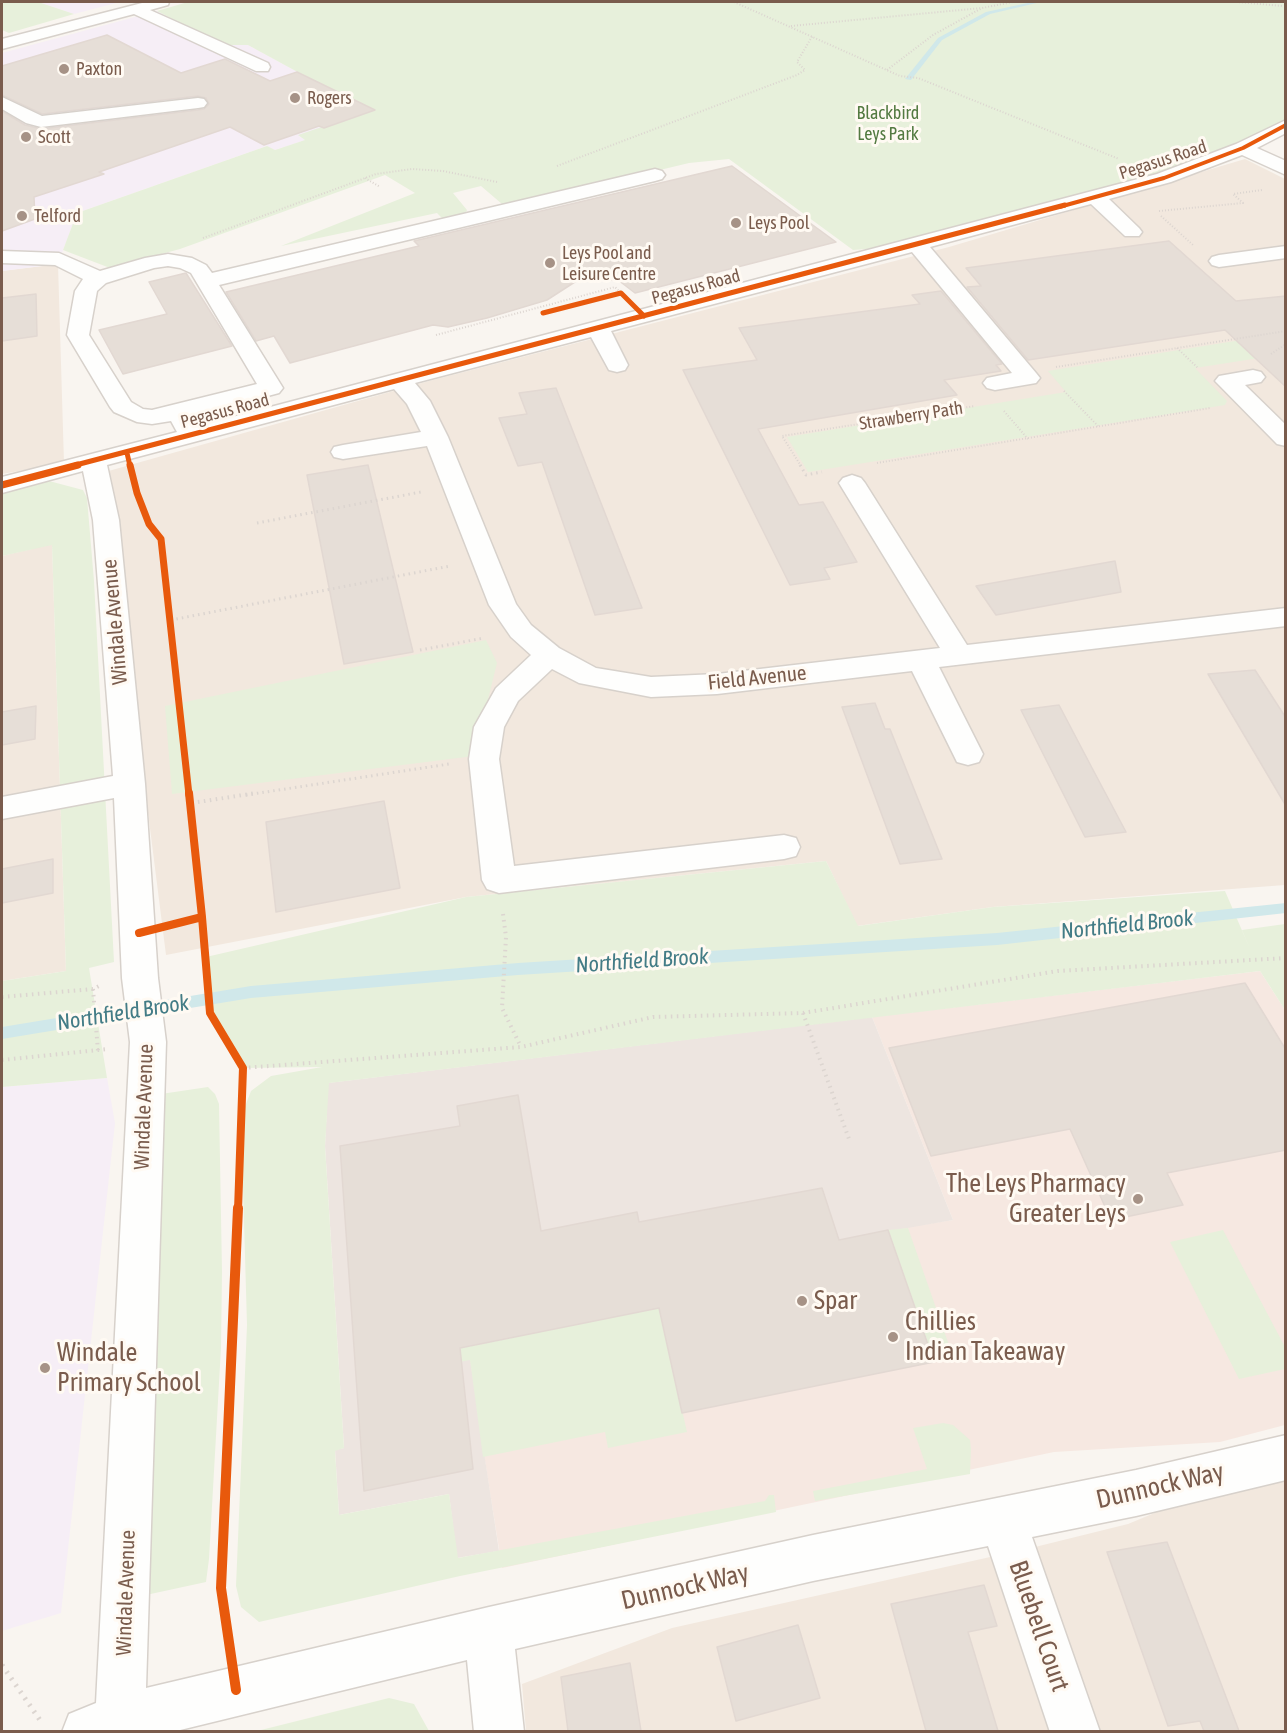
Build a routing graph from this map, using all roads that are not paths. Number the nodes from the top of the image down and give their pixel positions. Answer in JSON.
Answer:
{"nodes":[{"id":1,"x":162,"y":2,"type":"edge"},
{"id":2,"x":135,"y":9,"type":"junction"},
{"id":3,"x":2,"y":44,"type":"edge"},
{"id":4,"x":262,"y":67,"type":"dead end"},
{"id":5,"x":2,"y":102,"type":"edge"},
{"id":6,"x":198,"y":103,"type":"dead end"},
{"id":7,"x":1286,"y":125,"type":"edge"},
{"id":8,"x":1243,"y":148,"type":"junction"},
{"id":9,"x":1286,"y":169,"type":"edge"},
{"id":10,"x":655,"y":175,"type":"dead end"},
{"id":11,"x":1095,"y":197,"type":"junction"},
{"id":12,"x":1132,"y":232,"type":"dead end"},
{"id":13,"x":917,"y":245,"type":"junction"},
{"id":14,"x":1286,"y":252,"type":"edge"},
{"id":15,"x":2,"y":258,"type":"edge"},
{"id":16,"x":1219,"y":261,"type":"road end"},
{"id":17,"x":99,"y":278,"type":"junction"},
{"id":18,"x":207,"y":280,"type":"junction"},
{"id":19,"x":598,"y":328,"type":"junction"},
{"id":20,"x":617,"y":365,"type":"dead end"},
{"id":21,"x":1253,"y":377,"type":"dead end"},
{"id":22,"x":400,"y":381,"type":"junction"},
{"id":23,"x":995,"y":383,"type":"dead end"},
{"id":24,"x":178,"y":412,"type":"junction"},
{"id":25,"x":191,"y":436,"type":"junction"},
{"id":26,"x":436,"y":436,"type":"junction"},
{"id":27,"x":1286,"y":439,"type":"edge"},
{"id":28,"x":343,"y":452,"type":"dead end"},
{"id":29,"x":94,"y":462,"type":"junction"},
{"id":30,"x":852,"y":483,"type":"road end"},
{"id":31,"x":2,"y":485,"type":"edge"},
{"id":32,"x":1286,"y":617,"type":"edge"},
{"id":33,"x":549,"y":655,"type":"junction"},
{"id":34,"x":959,"y":656,"type":"junction"},
{"id":35,"x":921,"y":660,"type":"junction"},
{"id":36,"x":968,"y":754,"type":"dead end"},
{"id":37,"x":129,"y":784,"type":"junction"},
{"id":38,"x":2,"y":808,"type":"edge"},
{"id":39,"x":784,"y":847,"type":"dead end"},
{"id":40,"x":1286,"y":1457,"type":"edge"},
{"id":41,"x":1003,"y":1521,"type":"junction"},
{"id":42,"x":489,"y":1631,"type":"junction"},
{"id":43,"x":104,"y":1725,"type":"edge"},
{"id":44,"x":499,"y":1731,"type":"edge"},
{"id":45,"x":1075,"y":1731,"type":"edge"}],
"edges":[{"from":1,"to":2,"type":"street"},
{"from":2,"to":3,"type":"street"},
{"from":2,"to":4,"type":"street"},
{"from":5,"to":6,"type":"street"},
{"from":7,"to":8,"type":"street","name":"Pegasus Road"},
{"from":8,"to":9,"type":"street"},
{"from":8,"to":11,"type":"street","name":"Pegasus Road"},
{"from":10,"to":18,"type":"street"},
{"from":11,"to":12,"type":"street"},
{"from":11,"to":13,"type":"street","name":"Pegasus Road"},
{"from":13,"to":19,"type":"street","name":"Pegasus Road"},
{"from":13,"to":23,"type":"street"},
{"from":14,"to":16,"type":"street"},
{"from":15,"to":17,"type":"street"},
{"from":17,"to":18,"type":"street"},
{"from":17,"to":24,"type":"street"},
{"from":18,"to":24,"type":"street"},
{"from":19,"to":20,"type":"street"},
{"from":19,"to":22,"type":"street","name":"Pegasus Road"},
{"from":21,"to":27,"type":"street"},
{"from":22,"to":25,"type":"street","name":"Pegasus Road"},
{"from":22,"to":26,"type":"street","name":"Field Avenue"},
{"from":24,"to":25,"type":"street"},
{"from":25,"to":29,"type":"street","name":"Pegasus Road"},
{"from":26,"to":28,"type":"street"},
{"from":26,"to":33,"type":"street","name":"Field Avenue"},
{"from":29,"to":31,"type":"street","name":"Pegasus Road"},
{"from":29,"to":37,"type":"street","name":"Windale Avenue"},
{"from":30,"to":34,"type":"street"},
{"from":32,"to":34,"type":"street","name":"Field Avenue"},
{"from":33,"to":35,"type":"street","name":"Field Avenue"},
{"from":33,"to":39,"type":"street"},
{"from":34,"to":35,"type":"street","name":"Field Avenue"},
{"from":35,"to":36,"type":"street"},
{"from":37,"to":38,"type":"street"},
{"from":37,"to":43,"type":"street","name":"Windale Avenue"},
{"from":40,"to":41,"type":"street","name":"Dunnock Way"},
{"from":41,"to":42,"type":"street","name":"Dunnock Way"},
{"from":41,"to":45,"type":"street","name":"Bluebell Court"},
{"from":42,"to":43,"type":"street","name":"Dunnock Way"},
{"from":42,"to":44,"type":"street"}]}
